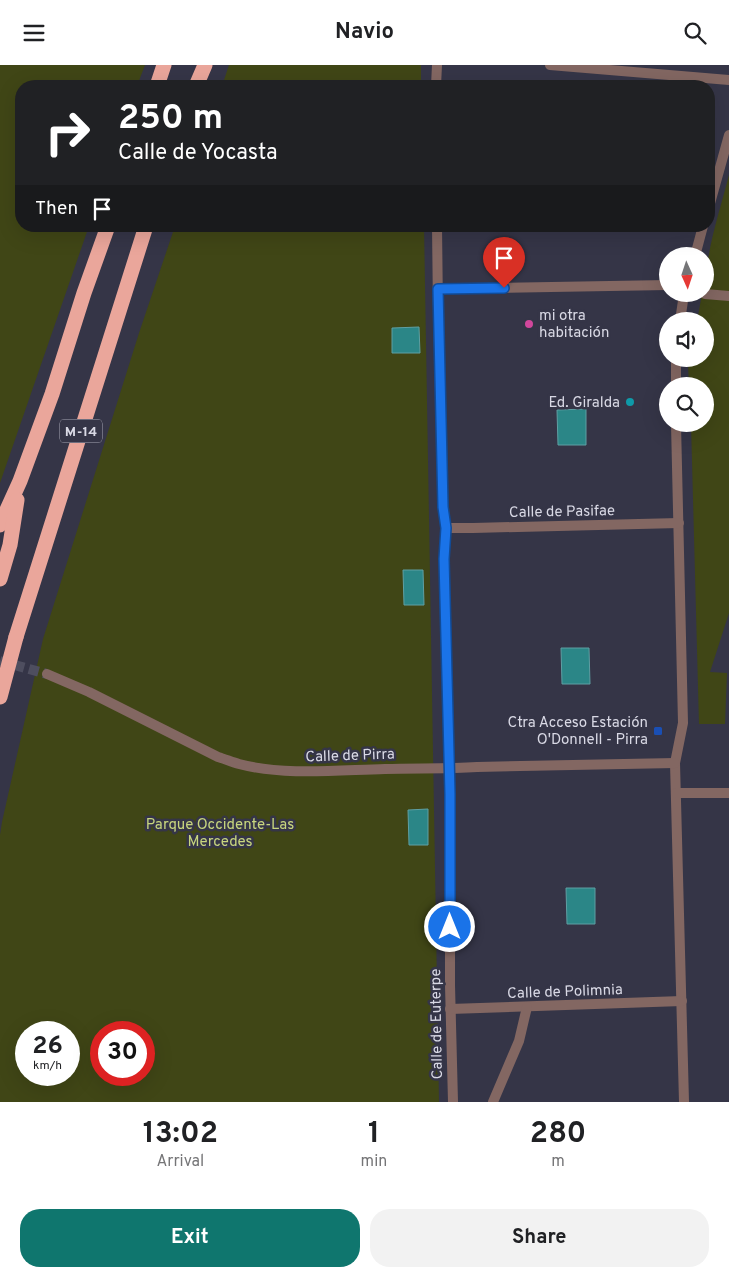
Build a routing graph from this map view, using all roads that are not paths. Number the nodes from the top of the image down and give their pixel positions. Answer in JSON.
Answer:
{"nodes":[{"id":1,"x":164,"y":65,"type":"edge"},
{"id":2,"x":199,"y":65,"type":"edge"},
{"id":3,"x":205,"y":65,"type":"edge"},
{"id":4,"x":437,"y":65,"type":"edge"},
{"id":5,"x":550,"y":65,"type":"edge"},
{"id":6,"x":159,"y":80,"type":"edge"},
{"id":7,"x":194,"y":80,"type":"edge"},
{"id":8,"x":199,"y":80,"type":"edge"},
{"id":9,"x":436,"y":80,"type":"edge"},
{"id":10,"x":729,"y":80,"type":"edge"},
{"id":11,"x":729,"y":135,"type":"edge"},
{"id":12,"x":715,"y":185,"type":"edge"},
{"id":13,"x":106,"y":232,"type":"edge"},
{"id":14,"x":144,"y":232,"type":"edge"},
{"id":15,"x":437,"y":232,"type":"edge"},
{"id":16,"x":701,"y":232,"type":"edge"},
{"id":17,"x":697,"y":247,"type":"edge"},
{"id":18,"x":659,"y":285,"type":"edge"},
{"id":19,"x":438,"y":289,"type":"junction"},
{"id":20,"x":714,"y":295,"type":"edge"},
{"id":21,"x":729,"y":296,"type":"edge"},
{"id":22,"x":676,"y":432,"type":"edge"},
{"id":23,"x":20,"y":481,"type":"junction"},
{"id":24,"x":679,"y":523,"type":"junction"},
{"id":25,"x":0,"y":525,"type":"edge"},
{"id":26,"x":446,"y":528,"type":"junction"},
{"id":27,"x":0,"y":579,"type":"edge"},
{"id":28,"x":47,"y":674,"type":"tunnel mouth"},
{"id":29,"x":0,"y":697,"type":"edge"},
{"id":30,"x":675,"y":763,"type":"junction"},
{"id":31,"x":449,"y":769,"type":"junction"},
{"id":32,"x":676,"y":793,"type":"junction"},
{"id":33,"x":729,"y":793,"type":"edge"},
{"id":34,"x":682,"y":1001,"type":"junction"},
{"id":35,"x":527,"y":1007,"type":"junction"},
{"id":36,"x":450,"y":1009,"type":"junction"},
{"id":37,"x":453,"y":1102,"type":"edge"},
{"id":38,"x":493,"y":1102,"type":"edge"},
{"id":39,"x":684,"y":1102,"type":"edge"}],
"edges":[{"from":1,"to":6,"type":"highway"},
{"from":2,"to":7,"type":"highway"},
{"from":3,"to":8,"type":"highway"},
{"from":4,"to":9,"type":"street"},
{"from":5,"to":10,"type":"street"},
{"from":11,"to":12,"type":"street"},
{"from":13,"to":23,"type":"highway","number":"M-14"},
{"from":14,"to":29,"type":"highway","number":"M-14","bridge":true},
{"from":15,"to":19,"type":"street","name":"Calle de Euterpe"},
{"from":16,"to":17,"type":"street"},
{"from":18,"to":19,"type":"street"},
{"from":19,"to":26,"type":"street","name":"Calle de Euterpe"},
{"from":20,"to":21,"type":"street"},
{"from":22,"to":24,"type":"street"},
{"from":23,"to":25,"type":"highway"},
{"from":23,"to":27,"type":"highway","number":"M-14"},
{"from":24,"to":26,"type":"street","name":"Calle de Pasifae"},
{"from":24,"to":30,"type":"street"},
{"from":26,"to":31,"type":"street","name":"Calle de Euterpe"},
{"from":28,"to":31,"type":"street","name":"Calle de Pirra"},
{"from":30,"to":31,"type":"street","name":"Calle de Pirra"},
{"from":30,"to":32,"type":"street"},
{"from":31,"to":36,"type":"street","name":"Calle de Euterpe"},
{"from":32,"to":33,"type":"street"},
{"from":32,"to":34,"type":"street"},
{"from":34,"to":35,"type":"street","name":"Calle de Polimnia"},
{"from":34,"to":39,"type":"street"},
{"from":35,"to":36,"type":"street","name":"Calle de Polimnia"},
{"from":35,"to":38,"type":"street"},
{"from":36,"to":37,"type":"street","name":"Calle de Euterpe"}]}
